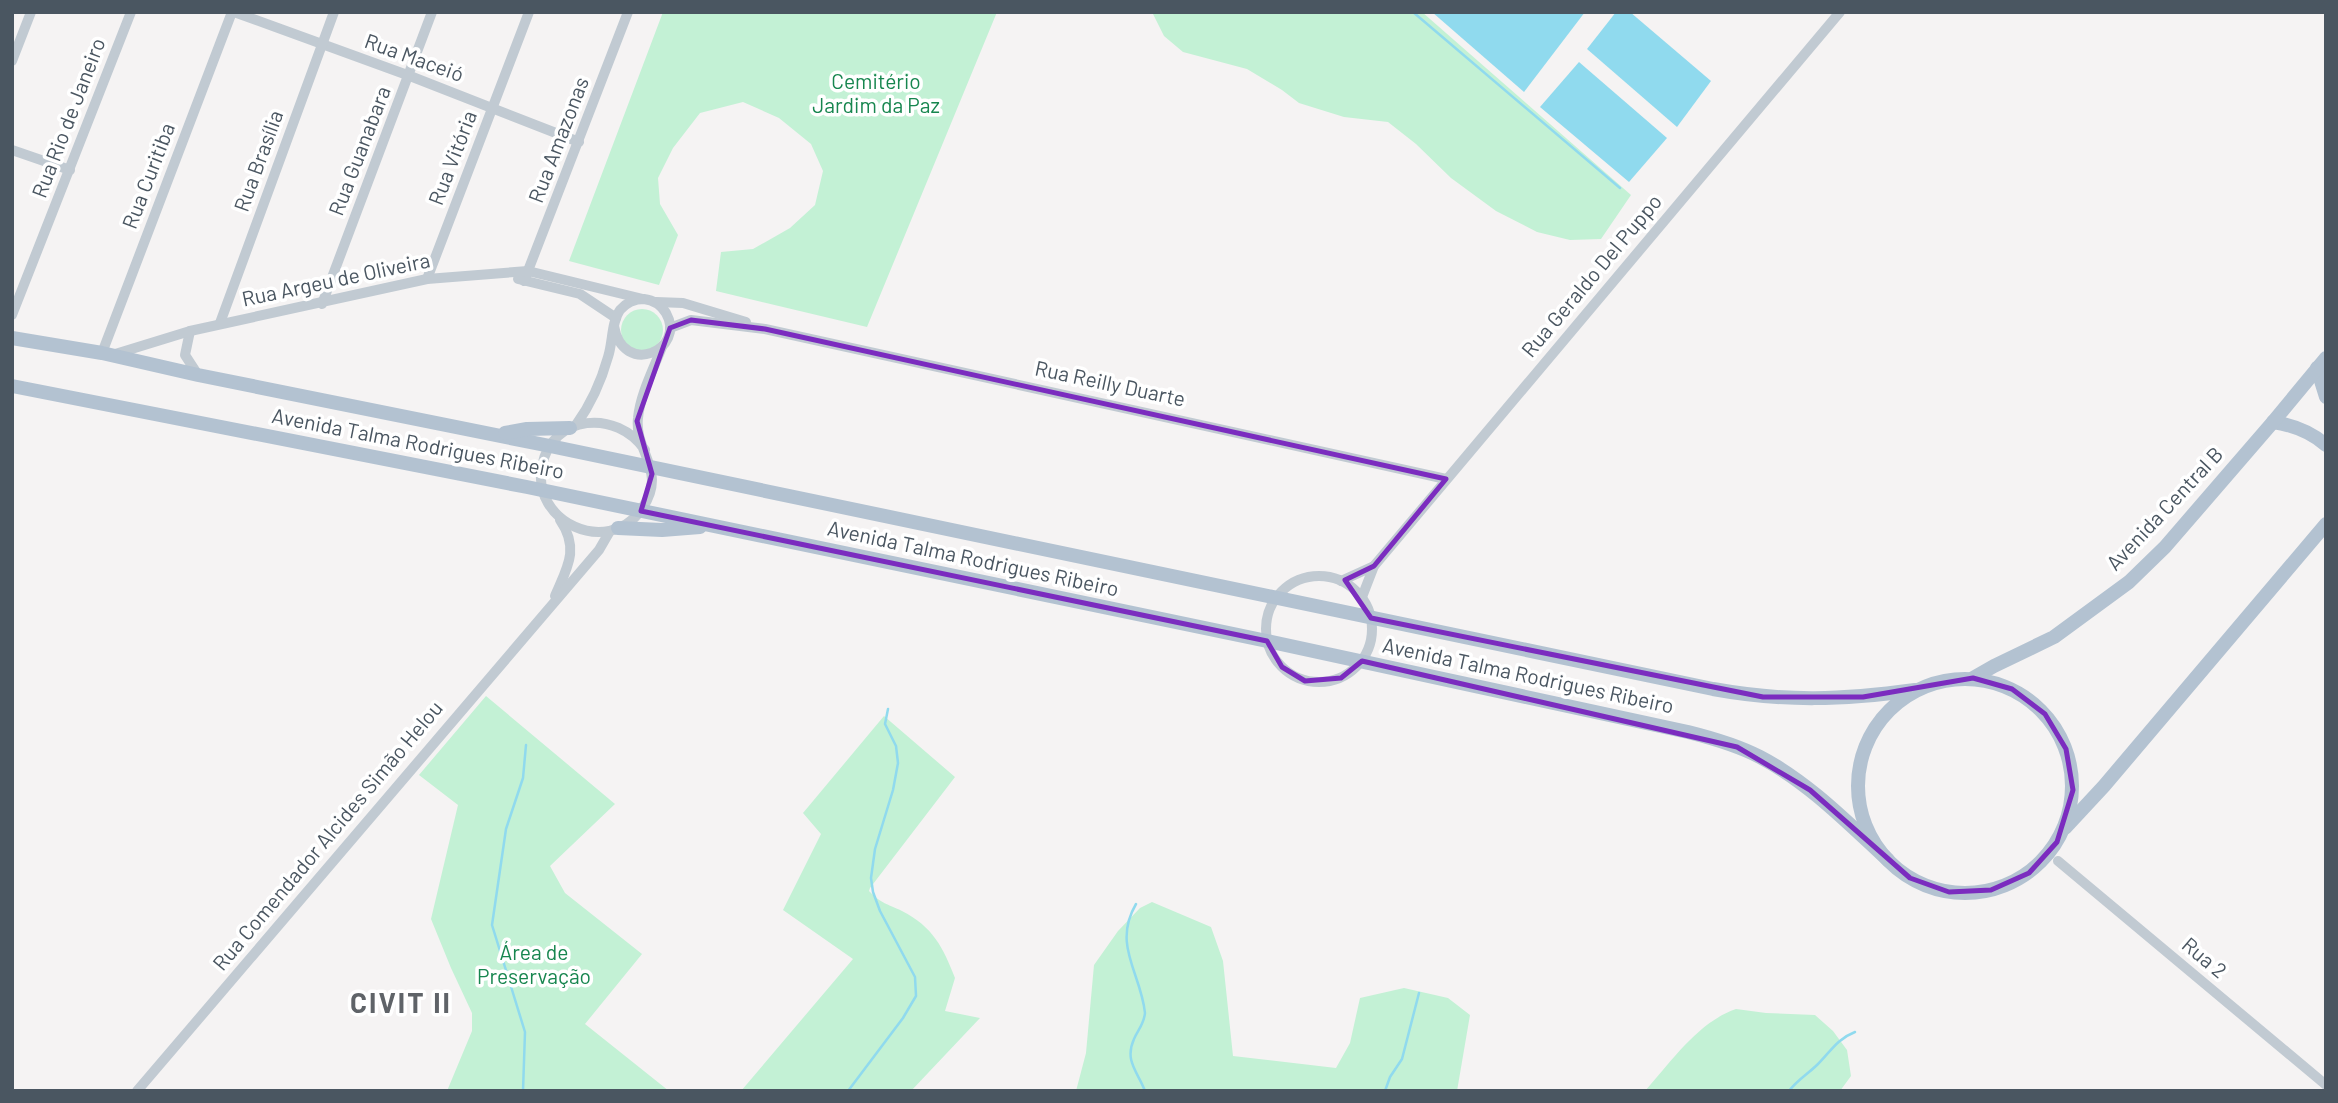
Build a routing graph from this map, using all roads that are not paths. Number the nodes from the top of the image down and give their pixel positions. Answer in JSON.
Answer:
{"nodes":[{"id":1,"x":31,"y":12,"type":"edge"},
{"id":2,"x":131,"y":12,"type":"edge"},
{"id":3,"x":233,"y":12,"type":"edge"},
{"id":4,"x":334,"y":12,"type":"edge"},
{"id":5,"x":432,"y":12,"type":"edge"},
{"id":6,"x":529,"y":12,"type":"edge"},
{"id":7,"x":628,"y":12,"type":"edge"},
{"id":8,"x":1840,"y":12,"type":"edge"},
{"id":9,"x":321,"y":45,"type":"junction"},
{"id":10,"x":12,"y":61,"type":"edge"},
{"id":11,"x":410,"y":76,"type":"junction"},
{"id":12,"x":492,"y":108,"type":"junction"},
{"id":13,"x":579,"y":142,"type":"junction"},
{"id":14,"x":12,"y":150,"type":"edge"},
{"id":15,"x":70,"y":170,"type":"junction"},
{"id":16,"x":491,"y":273,"type":"joint"},
{"id":17,"x":526,"y":276,"type":"junction"},
{"id":18,"x":427,"y":279,"type":"junction"},
{"id":19,"x":649,"y":300,"type":"junction"},
{"id":20,"x":322,"y":304,"type":"junction"},
{"id":21,"x":12,"y":315,"type":"edge"},
{"id":22,"x":615,"y":322,"type":"junction"},
{"id":23,"x":220,"y":323,"type":"junction"},
{"id":24,"x":670,"y":328,"type":"junction"},
{"id":25,"x":765,"y":329,"type":"junction"},
{"id":26,"x":190,"y":331,"type":"junction"},
{"id":27,"x":12,"y":338,"type":"edge"},
{"id":28,"x":662,"y":347,"type":"junction"},
{"id":29,"x":107,"y":354,"type":"junction"},
{"id":30,"x":2322,"y":363,"type":"edge"},
{"id":31,"x":198,"y":375,"type":"junction"},
{"id":32,"x":12,"y":386,"type":"edge"},
{"id":33,"x":2326,"y":397,"type":"edge"},
{"id":34,"x":2273,"y":422,"type":"junction"},
{"id":35,"x":573,"y":427,"type":"junction"},
{"id":36,"x":496,"y":435,"type":"junction"},
{"id":37,"x":2326,"y":445,"type":"edge"},
{"id":38,"x":550,"y":446,"type":"junction"},
{"id":39,"x":645,"y":450,"type":"junction"},
{"id":40,"x":651,"y":467,"type":"junction"},
{"id":41,"x":1446,"y":479,"type":"junction"},
{"id":42,"x":543,"y":491,"type":"junction"},
{"id":43,"x":641,"y":511,"type":"junction"},
{"id":44,"x":556,"y":515,"type":"junction"},
{"id":45,"x":2326,"y":524,"type":"edge"},
{"id":46,"x":714,"y":526,"type":"junction"},
{"id":47,"x":614,"y":530,"type":"junction"},
{"id":48,"x":1374,"y":566,"type":"junction"},
{"id":49,"x":1341,"y":581,"type":"junction"},
{"id":50,"x":1362,"y":597,"type":"junction"},
{"id":51,"x":1275,"y":598,"type":"junction"},
{"id":52,"x":550,"y":607,"type":"junction"},
{"id":53,"x":1371,"y":618,"type":"junction"},
{"id":54,"x":1267,"y":641,"type":"junction"},
{"id":55,"x":1362,"y":661,"type":"junction"},
{"id":56,"x":1973,"y":678,"type":"junction"},
{"id":57,"x":1915,"y":690,"type":"junction"},
{"id":58,"x":2064,"y":829,"type":"junction"},
{"id":59,"x":1888,"y":860,"type":"junction"},
{"id":60,"x":2058,"y":861,"type":"dead end"},
{"id":61,"x":2326,"y":1085,"type":"edge"},
{"id":62,"x":137,"y":1091,"type":"edge"}],
"edges":[{"from":1,"to":10,"type":"street"},
{"from":2,"to":15,"type":"street","name":"Rua Rio de Janeiro"},
{"from":3,"to":9,"type":"street","name":"Rua Maceió"},
{"from":3,"to":29,"type":"street","name":"Rua Curitiba"},
{"from":4,"to":9,"type":"street","name":"Rua Brasília"},
{"from":5,"to":11,"type":"street","name":"Rua Guanabara"},
{"from":6,"to":12,"type":"street","name":"Rua Vitória"},
{"from":7,"to":13,"type":"street","name":"Rua Amazonas"},
{"from":8,"to":41,"type":"street","name":"Rua Geraldo Del Puppo"},
{"from":9,"to":11,"type":"street","name":"Rua Maceió"},
{"from":9,"to":23,"type":"street","name":"Rua Brasília"},
{"from":11,"to":12,"type":"street","name":"Rua Maceió"},
{"from":11,"to":20,"type":"street","name":"Rua Guanabara"},
{"from":12,"to":13,"type":"street","name":"Rua Maceió"},
{"from":12,"to":18,"type":"street","name":"Rua Vitória"},
{"from":13,"to":17,"type":"street","name":"Rua Amazonas"},
{"from":14,"to":15,"type":"street"},
{"from":15,"to":21,"type":"street","name":"Rua Rio de Janeiro"},
{"from":16,"to":17,"type":"street","name":"Rua Reilly Duarte"},
{"from":16,"to":18,"type":"street","name":"Rua Argeu de Oliveira"},
{"from":17,"to":19,"type":"street","name":"Rua Reilly Duarte"},
{"from":17,"to":22,"type":"street","name":"Rua Reilly Duarte"},
{"from":18,"to":20,"type":"street","name":"Rua Argeu de Oliveira"},
{"from":19,"to":22,"type":"street"},
{"from":19,"to":24,"type":"street"},
{"from":19,"to":25,"type":"street","name":"Rua Reilly Duarte"},
{"from":20,"to":23,"type":"street","name":"Rua Argeu de Oliveira"},
{"from":22,"to":28,"type":"street"},
{"from":22,"to":35,"type":"street"},
{"from":23,"to":26,"type":"street","name":"Rua Argeu de Oliveira"},
{"from":24,"to":25,"type":"street","name":"Rua Reilly Duarte"},
{"from":24,"to":28,"type":"street"},
{"from":25,"to":41,"type":"street","name":"Rua Reilly Duarte"},
{"from":26,"to":29,"type":"street","name":"Rua Argeu de Oliveira"},
{"from":26,"to":31,"type":"street"},
{"from":27,"to":29,"type":"main road","name":"Avenida Talma Rodrigues Ribeiro"},
{"from":28,"to":39,"type":"street"},
{"from":29,"to":31,"type":"main road","name":"Avenida Talma Rodrigues Ribeiro"},
{"from":30,"to":33,"type":"main road"},
{"from":30,"to":34,"type":"main road","name":"Avenida Central B"},
{"from":31,"to":36,"type":"main road","name":"Avenida Talma Rodrigues Ribeiro"},
{"from":32,"to":42,"type":"main road","name":"Avenida Talma Rodrigues Ribeiro"},
{"from":34,"to":37,"type":"main road"},
{"from":34,"to":56,"type":"main road","name":"Avenida Central B"},
{"from":35,"to":36,"type":"main road"},
{"from":35,"to":38,"type":"street"},
{"from":35,"to":39,"type":"street"},
{"from":36,"to":38,"type":"main road","name":"Avenida Talma Rodrigues Ribeiro"},
{"from":38,"to":40,"type":"main road","name":"Avenida Talma Rodrigues Ribeiro"},
{"from":38,"to":42,"type":"street"},
{"from":39,"to":40,"type":"street"},
{"from":40,"to":43,"type":"street"},
{"from":40,"to":51,"type":"main road","name":"Avenida Talma Rodrigues Ribeiro"},
{"from":41,"to":48,"type":"street","name":"Rua Geraldo Del Puppo"},
{"from":42,"to":43,"type":"main road","name":"Avenida Talma Rodrigues Ribeiro"},
{"from":42,"to":44,"type":"street","name":"Rua Comendador Alcides Simão Helou"},
{"from":43,"to":46,"type":"main road","name":"Avenida Talma Rodrigues Ribeiro"},
{"from":43,"to":47,"type":"street","name":"Rua Comendador Alcides Simão Helou"},
{"from":44,"to":47,"type":"street"},
{"from":44,"to":52,"type":"street","name":"Rua Comendador Alcides Simão Helou"},
{"from":45,"to":58,"type":"main road","name":"Avenida Central B"},
{"from":46,"to":47,"type":"main road"},
{"from":46,"to":54,"type":"main road","name":"Avenida Talma Rodrigues Ribeiro"},
{"from":47,"to":52,"type":"street","name":"Rua Comendador Alcides Simão Helou"},
{"from":48,"to":49,"type":"street","name":"Rua Geraldo Del Puppo"},
{"from":48,"to":50,"type":"street","name":"Rua Geraldo Del Puppo"},
{"from":49,"to":50,"type":"street"},
{"from":49,"to":51,"type":"street"},
{"from":50,"to":53,"type":"street"},
{"from":51,"to":53,"type":"main road","name":"Avenida Talma Rodrigues Ribeiro"},
{"from":51,"to":54,"type":"street"},
{"from":52,"to":62,"type":"street","name":"Rua Comendador Alcides Simão Helou"},
{"from":53,"to":55,"type":"street"},
{"from":53,"to":57,"type":"main road","name":"Avenida Talma Rodrigues Ribeiro"},
{"from":54,"to":55,"type":"main road","name":"Avenida Talma Rodrigues Ribeiro"},
{"from":54,"to":55,"type":"street"},
{"from":55,"to":59,"type":"main road","name":"Avenida Talma Rodrigues Ribeiro"},
{"from":56,"to":57,"type":"main road","name":"Avenida Central B"},
{"from":56,"to":58,"type":"main road","name":"Avenida Central B"},
{"from":57,"to":59,"type":"main road","name":"Avenida Central B"},
{"from":58,"to":59,"type":"main road","name":"Avenida Central B"},
{"from":60,"to":61,"type":"street","name":"Rua 2"}]}
